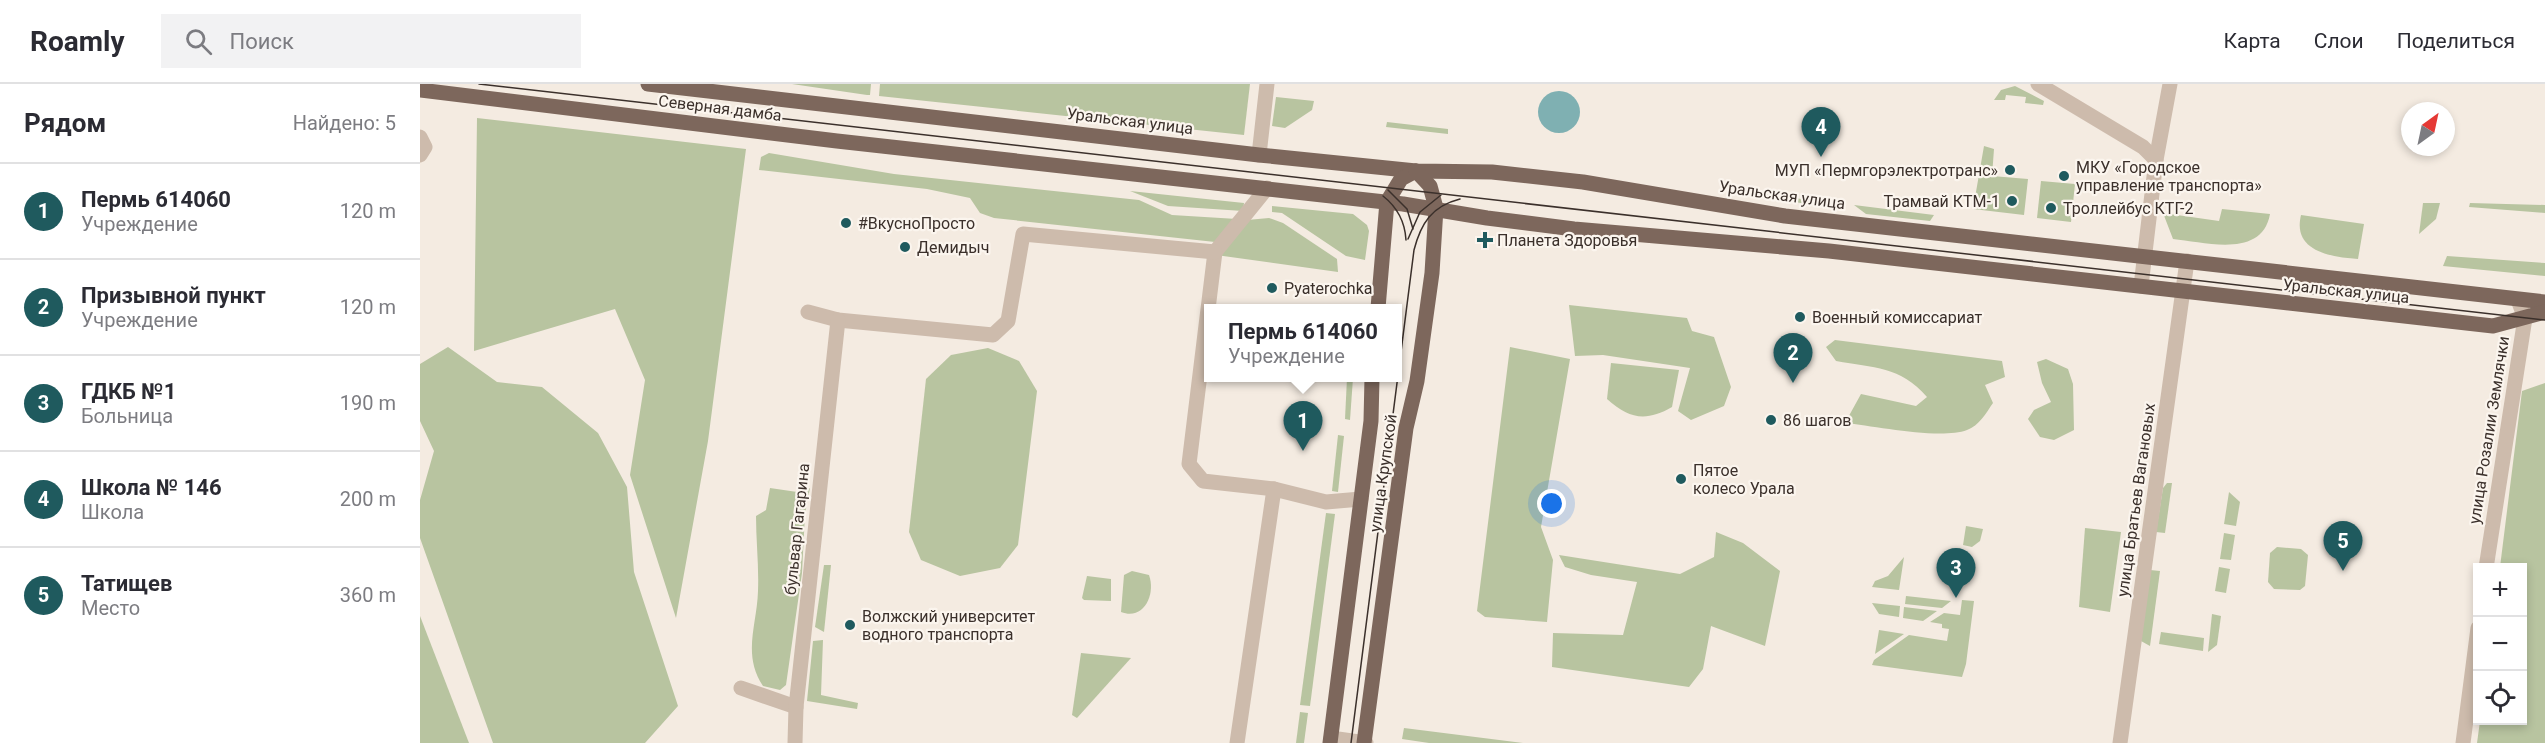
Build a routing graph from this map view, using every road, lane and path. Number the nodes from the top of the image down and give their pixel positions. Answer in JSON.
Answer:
{"nodes":[{"id":1,"x":648,"y":84,"type":"edge"},
{"id":2,"x":1267,"y":84,"type":"edge"},
{"id":3,"x":2038,"y":84,"type":"edge"},
{"id":4,"x":2170,"y":84,"type":"edge"},
{"id":5,"x":420,"y":90,"type":"edge"},
{"id":6,"x":841,"y":106,"type":"joint"},
{"id":7,"x":420,"y":136,"type":"edge"},
{"id":8,"x":837,"y":141,"type":"joint"},
{"id":9,"x":1259,"y":154,"type":"junction"},
{"id":10,"x":420,"y":155,"type":"edge"},
{"id":11,"x":2156,"y":160,"type":"junction"},
{"id":12,"x":1416,"y":171,"type":"junction"},
{"id":13,"x":1267,"y":188,"type":"junction"},
{"id":14,"x":1387,"y":202,"type":"junction"},
{"id":15,"x":1436,"y":208,"type":"junction"},
{"id":16,"x":1215,"y":252,"type":"junction"},
{"id":17,"x":2145,"y":256,"type":"junction"},
{"id":18,"x":2187,"y":261,"type":"junction"},
{"id":19,"x":2141,"y":286,"type":"junction"},
{"id":20,"x":2184,"y":291,"type":"junction"},
{"id":21,"x":2518,"y":300,"type":"junction"},
{"id":22,"x":2545,"y":302,"type":"edge"},
{"id":23,"x":1209,"y":304,"type":"edge"},
{"id":24,"x":1378,"y":304,"type":"edge"},
{"id":25,"x":808,"y":312,"type":"dead end"},
{"id":26,"x":2545,"y":312,"type":"edge"},
{"id":27,"x":2525,"y":318,"type":"junction"},
{"id":28,"x":838,"y":320,"type":"junction"},
{"id":29,"x":1204,"y":342,"type":"edge"},
{"id":30,"x":1372,"y":382,"type":"edge"},
{"id":31,"x":1274,"y":489,"type":"junction"},
{"id":32,"x":1361,"y":499,"type":"junction"},
{"id":33,"x":2487,"y":563,"type":"edge"},
{"id":34,"x":2473,"y":666,"type":"edge"},
{"id":35,"x":741,"y":688,"type":"dead end"},
{"id":36,"x":795,"y":707,"type":"junction"},
{"id":37,"x":1331,"y":740,"type":"edge"},
{"id":38,"x":795,"y":743,"type":"edge"},
{"id":39,"x":1237,"y":743,"type":"edge"},
{"id":40,"x":1364,"y":743,"type":"edge"},
{"id":41,"x":2120,"y":743,"type":"edge"},
{"id":42,"x":2463,"y":743,"type":"edge"}],
"edges":[{"from":1,"to":6,"type":"main road","name":"Северная дамба"},
{"from":2,"to":9,"type":"street"},
{"from":3,"to":11,"type":"street"},
{"from":4,"to":11,"type":"street"},
{"from":5,"to":8,"type":"main road","name":"Северная дамба"},
{"from":6,"to":9,"type":"main road","name":"Уральская улица"},
{"from":7,"to":10,"type":"street"},
{"from":8,"to":13,"type":"main road","name":"Уральская улица"},
{"from":9,"to":12,"type":"main road","name":"Уральская улица"},
{"from":11,"to":17,"type":"street"},
{"from":12,"to":14,"type":"main road"},
{"from":12,"to":15,"type":"main road"},
{"from":12,"to":17,"type":"main road","name":"Уральская улица"},
{"from":13,"to":14,"type":"main road","name":"Уральская улица"},
{"from":13,"to":16,"type":"street"},
{"from":14,"to":15,"type":"main road","name":"Уральская улица"},
{"from":14,"to":24,"type":"main road"},
{"from":15,"to":19,"type":"main road","name":"Уральская улица"},
{"from":15,"to":40,"type":"main road","name":"улица Крупской"},
{"from":16,"to":23,"type":"street"},
{"from":16,"to":28,"type":"street"},
{"from":17,"to":18,"type":"main road","name":"Уральская улица"},
{"from":17,"to":19,"type":"street"},
{"from":18,"to":20,"type":"street","name":"улица Братьев Вагановых"},
{"from":18,"to":21,"type":"main road","name":"Уральская улица"},
{"from":19,"to":20,"type":"main road","name":"Уральская улица"},
{"from":20,"to":27,"type":"main road","name":"Уральская улица"},
{"from":20,"to":41,"type":"street","name":"улица Братьев Вагановых"},
{"from":21,"to":22,"type":"main road","name":"Уральская улица"},
{"from":21,"to":27,"type":"street","name":"улица Розалии Землячки"},
{"from":25,"to":28,"type":"street"},
{"from":26,"to":27,"type":"main road","name":"Уральская улица"},
{"from":27,"to":33,"type":"street","name":"улица Розалии Землячки"},
{"from":28,"to":36,"type":"street","name":"бульвар Гагарина"},
{"from":29,"to":31,"type":"street"},
{"from":30,"to":32,"type":"main road","name":"улица Крупской"},
{"from":31,"to":32,"type":"street"},
{"from":31,"to":39,"type":"street"},
{"from":32,"to":37,"type":"main road","name":"улица Крупской"},
{"from":34,"to":42,"type":"street"},
{"from":35,"to":36,"type":"street"},
{"from":36,"to":38,"type":"street","name":"бульвар Гагарина"},
{"from":37,"to":40,"type":"street"}]}
